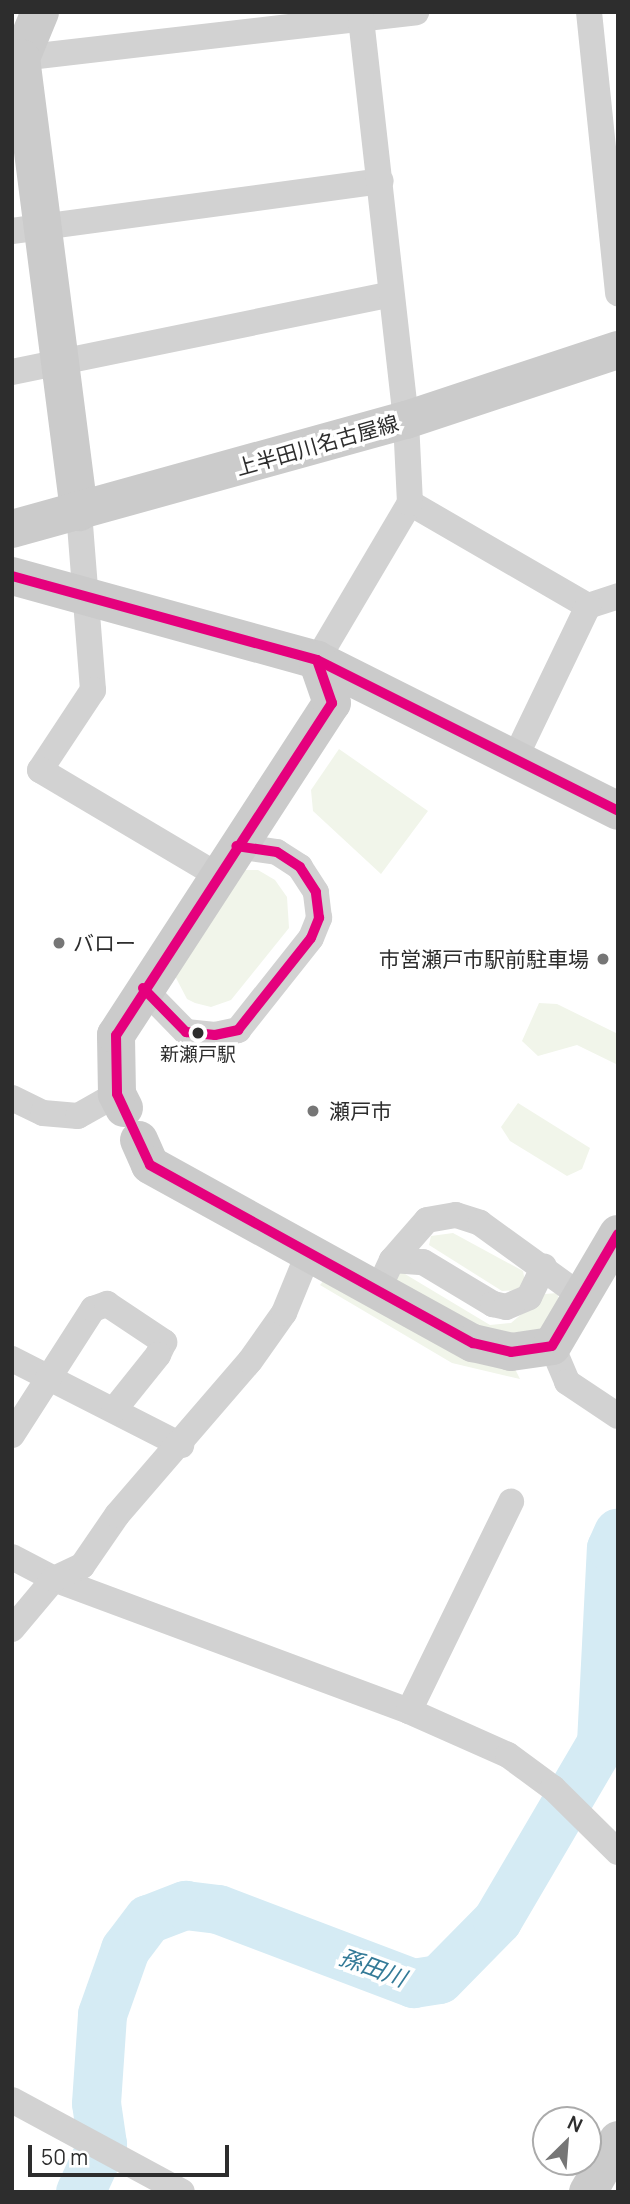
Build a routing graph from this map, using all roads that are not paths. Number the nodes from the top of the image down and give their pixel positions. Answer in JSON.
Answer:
{"nodes":[{"id":1,"x":40,"y":12,"type":"edge"},
{"id":2,"x":416,"y":12,"type":"edge"},
{"id":3,"x":589,"y":12,"type":"edge"},
{"id":4,"x":360,"y":16,"type":"edge"},
{"id":5,"x":16,"y":59,"type":"edge"},
{"id":6,"x":611,"y":154,"type":"edge"},
{"id":7,"x":382,"y":181,"type":"junction"},
{"id":8,"x":29,"y":230,"type":"edge"},
{"id":9,"x":391,"y":294,"type":"junction"},
{"id":10,"x":618,"y":294,"type":"edge"},
{"id":11,"x":618,"y":350,"type":"edge"},
{"id":12,"x":58,"y":363,"type":"junction"},
{"id":13,"x":12,"y":372,"type":"edge"},
{"id":14,"x":406,"y":420,"type":"junction"},
{"id":15,"x":410,"y":503,"type":"junction"},
{"id":16,"x":79,"y":512,"type":"junction"},
{"id":17,"x":12,"y":529,"type":"edge"},
{"id":18,"x":12,"y":576,"type":"edge"},
{"id":19,"x":86,"y":596,"type":"junction"},
{"id":20,"x":618,"y":596,"type":"edge"},
{"id":21,"x":588,"y":606,"type":"junction"},
{"id":22,"x":317,"y":660,"type":"junction"},
{"id":23,"x":515,"y":758,"type":"junction"},
{"id":24,"x":618,"y":811,"type":"edge"},
{"id":25,"x":226,"y":860,"type":"junction"},
{"id":26,"x":144,"y":988,"type":"junction"},
{"id":27,"x":12,"y":1098,"type":"edge"},
{"id":28,"x":126,"y":1114,"type":"junction"},
{"id":29,"x":618,"y":1234,"type":"edge"},
{"id":30,"x":309,"y":1252,"type":"junction"},
{"id":31,"x":544,"y":1266,"type":"junction"},
{"id":32,"x":385,"y":1275,"type":"junction"},
{"id":33,"x":581,"y":1296,"type":"junction"},
{"id":34,"x":552,"y":1346,"type":"junction"},
{"id":35,"x":12,"y":1359,"type":"edge"},
{"id":36,"x":52,"y":1378,"type":"junction"},
{"id":37,"x":114,"y":1410,"type":"junction"},
{"id":38,"x":618,"y":1416,"type":"edge"},
{"id":39,"x":12,"y":1435,"type":"edge"},
{"id":40,"x":181,"y":1445,"type":"junction"},
{"id":41,"x":511,"y":1502,"type":"dead end"},
{"id":42,"x":12,"y":1557,"type":"edge"},
{"id":43,"x":54,"y":1579,"type":"junction"},
{"id":44,"x":12,"y":1629,"type":"edge"},
{"id":45,"x":410,"y":1712,"type":"junction"},
{"id":46,"x":618,"y":1852,"type":"edge"},
{"id":47,"x":12,"y":2100,"type":"edge"},
{"id":48,"x":618,"y":2140,"type":"edge"},
{"id":49,"x":182,"y":2192,"type":"edge"},
{"id":50,"x":589,"y":2192,"type":"edge"}],
"edges":[{"from":1,"to":5,"type":"street"},
{"from":2,"to":4,"type":"street"},
{"from":3,"to":6,"type":"street"},
{"from":4,"to":5,"type":"street"},
{"from":4,"to":7,"type":"street"},
{"from":5,"to":8,"type":"street"},
{"from":6,"to":10,"type":"street"},
{"from":7,"to":8,"type":"street"},
{"from":7,"to":9,"type":"street"},
{"from":8,"to":12,"type":"street"},
{"from":9,"to":12,"type":"street"},
{"from":9,"to":14,"type":"street"},
{"from":11,"to":14,"type":"street","name":"上半田川名古屋線"},
{"from":12,"to":13,"type":"street"},
{"from":12,"to":16,"type":"street"},
{"from":14,"to":15,"type":"street"},
{"from":14,"to":16,"type":"street","name":"上半田川名古屋線"},
{"from":15,"to":21,"type":"street"},
{"from":15,"to":22,"type":"street"},
{"from":16,"to":17,"type":"street","name":"上半田川名古屋線"},
{"from":16,"to":19,"type":"street"},
{"from":18,"to":19,"type":"street"},
{"from":19,"to":22,"type":"street"},
{"from":19,"to":25,"type":"street"},
{"from":20,"to":21,"type":"street"},
{"from":21,"to":23,"type":"street"},
{"from":22,"to":23,"type":"street"},
{"from":22,"to":25,"type":"street"},
{"from":23,"to":24,"type":"street"},
{"from":25,"to":26,"type":"street"},
{"from":25,"to":26,"type":"street"},
{"from":26,"to":28,"type":"street"},
{"from":27,"to":28,"type":"street"},
{"from":28,"to":30,"type":"street"},
{"from":29,"to":33,"type":"street"},
{"from":30,"to":32,"type":"street"},
{"from":30,"to":40,"type":"street"},
{"from":31,"to":32,"type":"street"},
{"from":31,"to":32,"type":"street"},
{"from":31,"to":33,"type":"street"},
{"from":32,"to":34,"type":"street"},
{"from":33,"to":34,"type":"street"},
{"from":34,"to":38,"type":"street"},
{"from":35,"to":36,"type":"street"},
{"from":36,"to":37,"type":"street"},
{"from":36,"to":37,"type":"street"},
{"from":36,"to":39,"type":"street"},
{"from":37,"to":40,"type":"street"},
{"from":40,"to":43,"type":"street"},
{"from":41,"to":45,"type":"street"},
{"from":42,"to":43,"type":"street"},
{"from":43,"to":44,"type":"street"},
{"from":43,"to":45,"type":"street"},
{"from":45,"to":46,"type":"street"},
{"from":47,"to":49,"type":"street"},
{"from":48,"to":50,"type":"street"}]}
